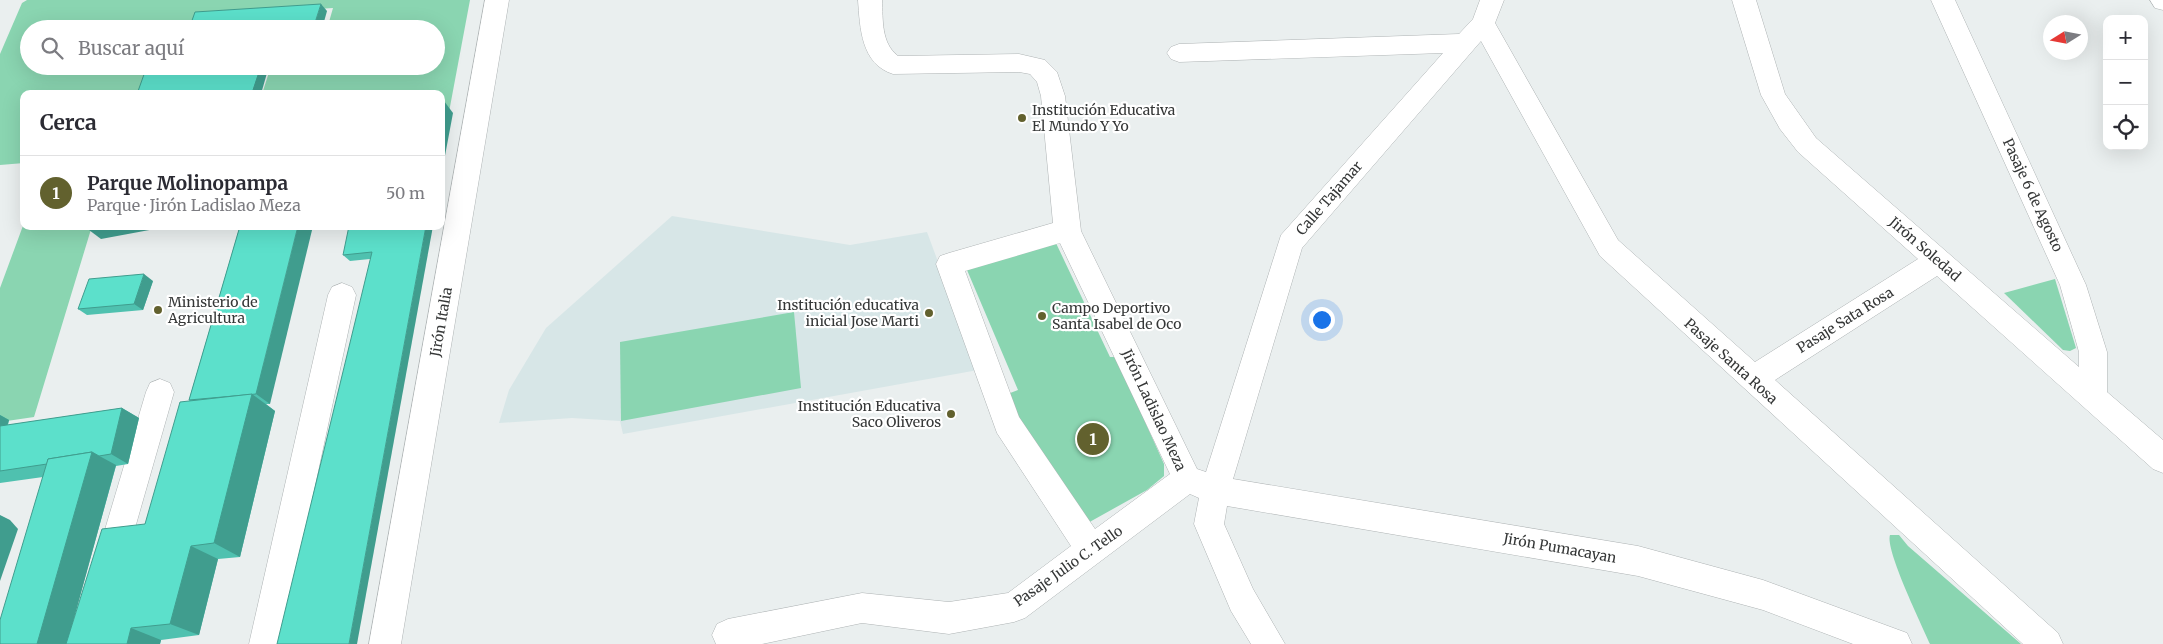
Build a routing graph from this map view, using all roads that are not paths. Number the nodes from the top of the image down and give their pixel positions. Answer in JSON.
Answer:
{"nodes":[{"id":1,"x":497,"y":0,"type":"edge"},
{"id":2,"x":870,"y":0,"type":"edge"},
{"id":3,"x":1744,"y":0,"type":"edge"},
{"id":4,"x":1943,"y":0,"type":"edge"},
{"id":5,"x":1480,"y":22,"type":"edge"},
{"id":6,"x":1179,"y":53,"type":"dead end"},
{"id":7,"x":1068,"y":230,"type":"junction"},
{"id":8,"x":1938,"y":261,"type":"junction"},
{"id":9,"x":342,"y":295,"type":"dead end"},
{"id":10,"x":1752,"y":379,"type":"junction"},
{"id":11,"x":160,"y":392,"type":"dead end"},
{"id":12,"x":2092,"y":398,"type":"junction"},
{"id":13,"x":2163,"y":460,"type":"edge"},
{"id":14,"x":1186,"y":479,"type":"junction"},
{"id":15,"x":1215,"y":490,"type":"junction"},
{"id":16,"x":1092,"y":551,"type":"junction"},
{"id":17,"x":103,"y":588,"type":"edge"},
{"id":18,"x":728,"y":635,"type":"dead end"},
{"id":19,"x":265,"y":644,"type":"edge"},
{"id":20,"x":385,"y":644,"type":"edge"},
{"id":21,"x":1269,"y":644,"type":"edge"},
{"id":22,"x":1896,"y":644,"type":"edge"},
{"id":23,"x":2047,"y":644,"type":"edge"}],
"edges":[{"from":1,"to":20,"type":"street","name":"Jirón Italia"},
{"from":2,"to":7,"type":"street","name":"Jirón Ladislao Meza"},
{"from":3,"to":8,"type":"street","name":"Jirón Soledad"},
{"from":4,"to":12,"type":"street","name":"Pasaje 6 de Agosto"},
{"from":5,"to":6,"type":"street"},
{"from":5,"to":10,"type":"street","name":"Pasaje Santa Rosa"},
{"from":5,"to":15,"type":"street","name":"Calle Tajamar"},
{"from":7,"to":14,"type":"street","name":"Jirón Ladislao Meza"},
{"from":7,"to":16,"type":"street"},
{"from":8,"to":10,"type":"street","name":"Pasaje Sata Rosa"},
{"from":8,"to":12,"type":"street","name":"Jirón Soledad"},
{"from":9,"to":19,"type":"street"},
{"from":10,"to":23,"type":"street","name":"Pasaje Santa Rosa"},
{"from":11,"to":17,"type":"street"},
{"from":12,"to":13,"type":"street","name":"Jirón Soledad"},
{"from":14,"to":15,"type":"street"},
{"from":14,"to":16,"type":"street","name":"Pasaje Julio C. Tello"},
{"from":15,"to":21,"type":"street"},
{"from":15,"to":22,"type":"street","name":"Jirón Pumacayan"},
{"from":16,"to":18,"type":"street","name":"Pasaje Julio C. Tello"}]}
